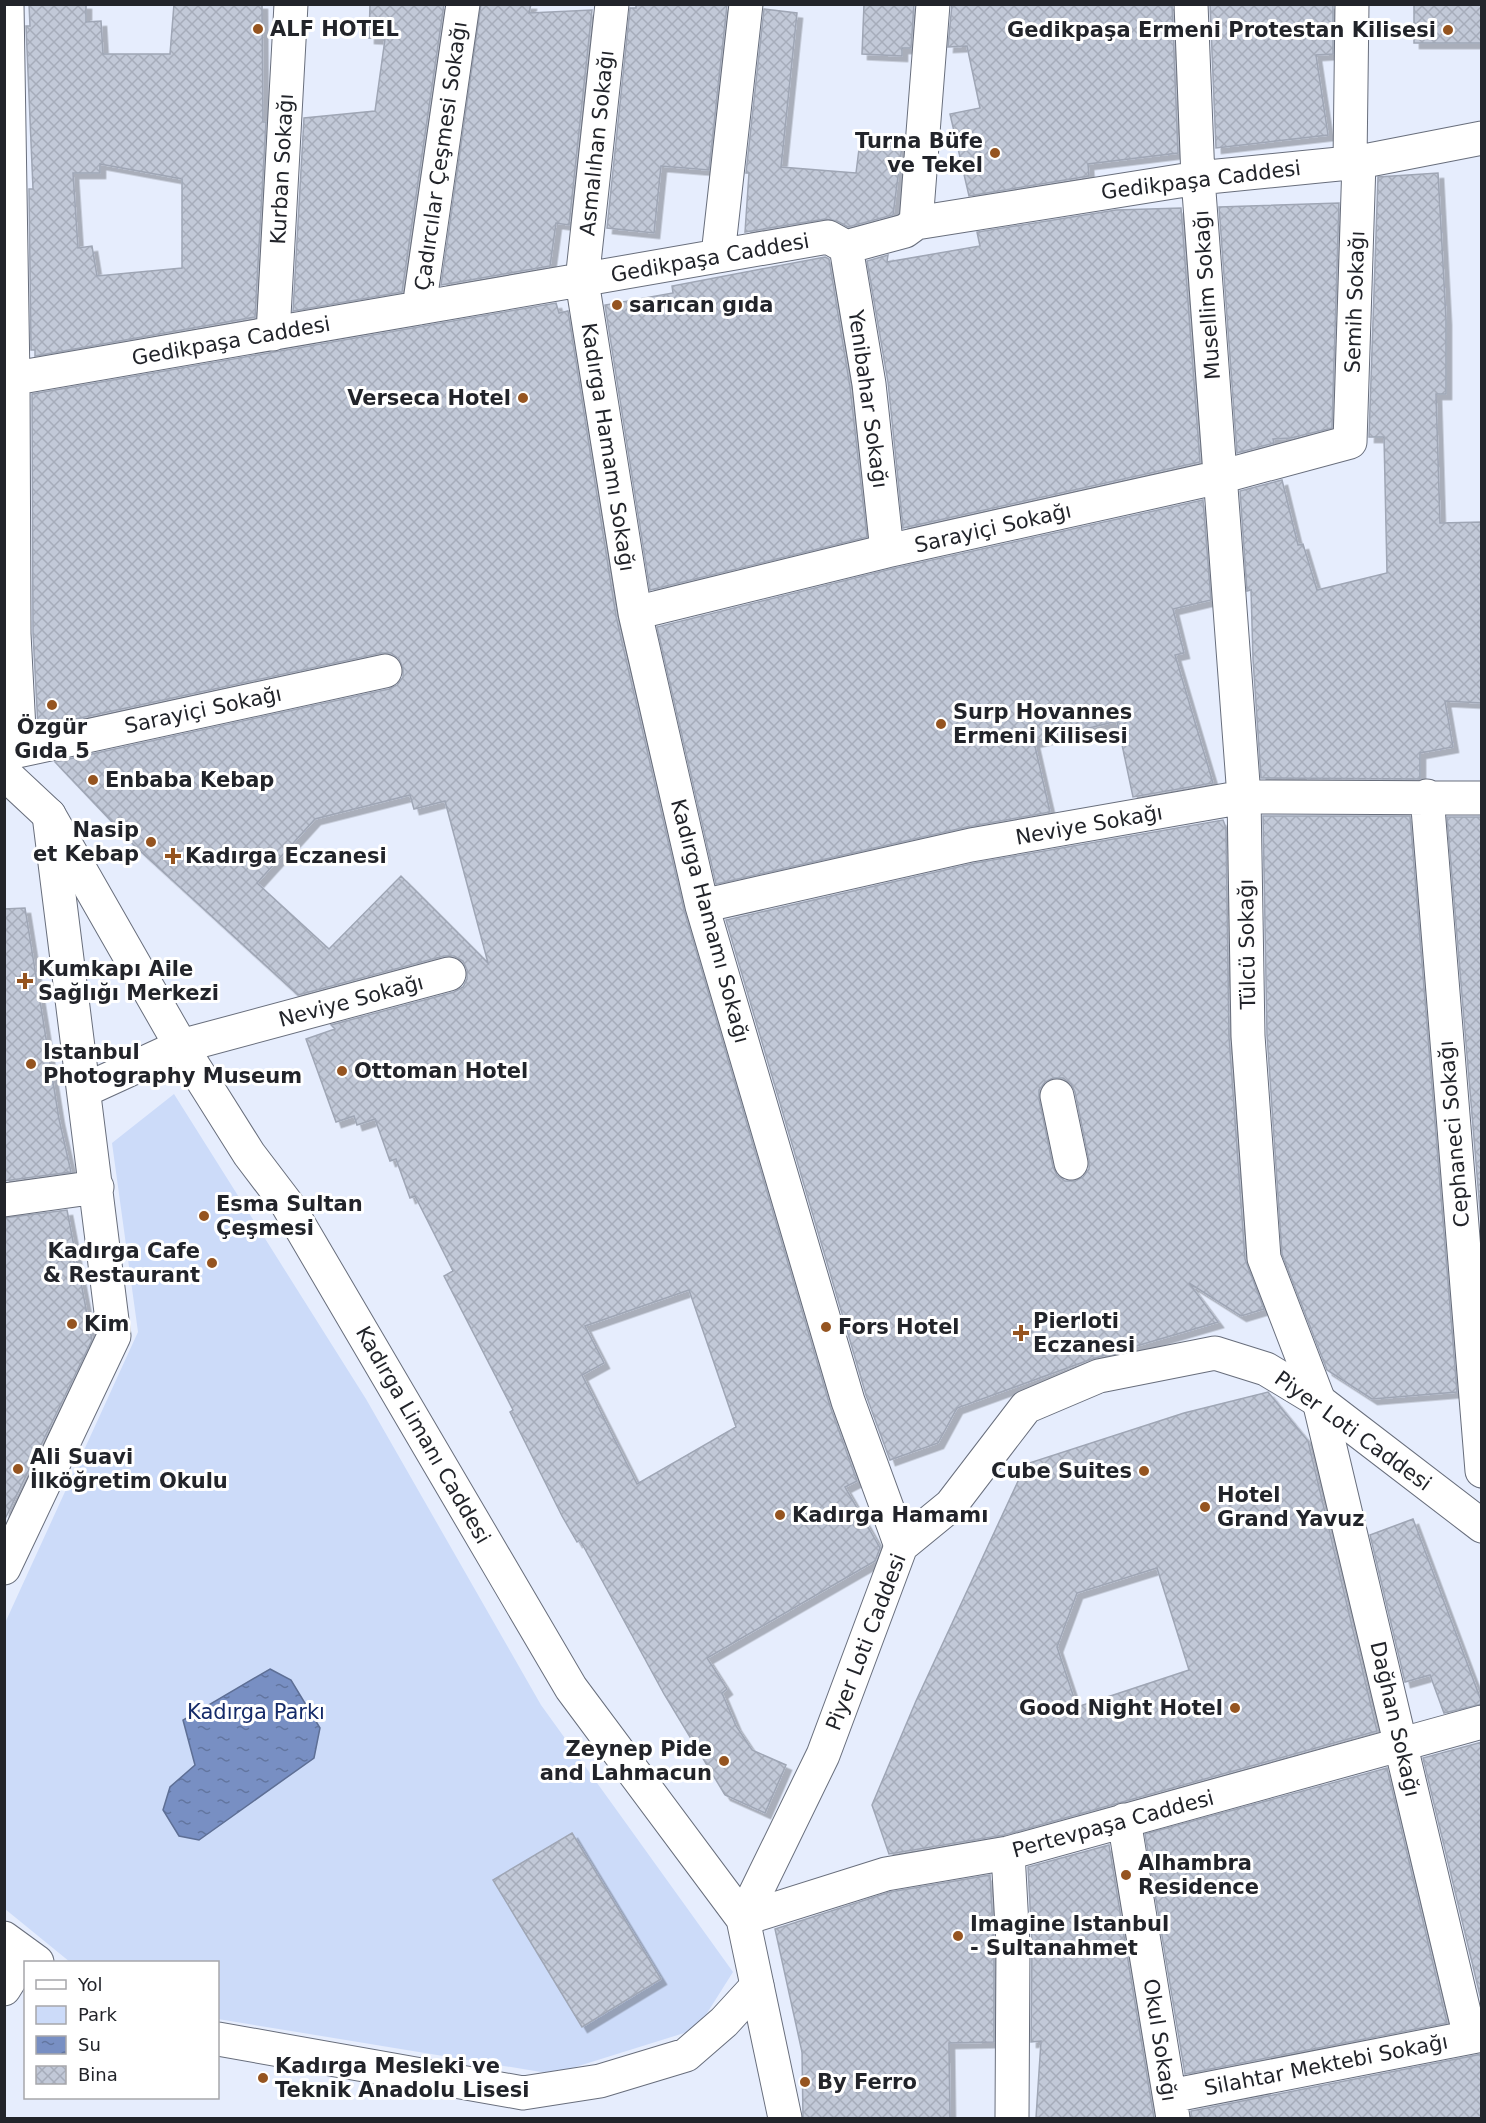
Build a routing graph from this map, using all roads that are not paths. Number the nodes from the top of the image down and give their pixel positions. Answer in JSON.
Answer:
{"nodes":[{"id":1,"x":7,"y":4,"type":"edge"},
{"id":2,"x":291,"y":4,"type":"edge"},
{"id":3,"x":463,"y":4,"type":"edge"},
{"id":4,"x":612,"y":4,"type":"edge"},
{"id":5,"x":746,"y":4,"type":"edge"},
{"id":6,"x":933,"y":4,"type":"edge"},
{"id":7,"x":1191,"y":4,"type":"edge"},
{"id":8,"x":1352,"y":4,"type":"edge"},
{"id":9,"x":1482,"y":138,"type":"edge"},
{"id":10,"x":1355,"y":162,"type":"junction"},
{"id":11,"x":1198,"y":178,"type":"junction"},
{"id":12,"x":916,"y":223,"type":"junction"},
{"id":13,"x":846,"y":247,"type":"junction"},
{"id":14,"x":718,"y":255,"type":"junction"},
{"id":15,"x":582,"y":281,"type":"junction"},
{"id":16,"x":419,"y":308,"type":"junction"},
{"id":17,"x":273,"y":334,"type":"junction"},
{"id":18,"x":9,"y":379,"type":"edge"},
{"id":19,"x":1350,"y":442,"type":"joint"},
{"id":20,"x":1220,"y":477,"type":"junction"},
{"id":21,"x":887,"y":551,"type":"junction"},
{"id":22,"x":635,"y":613,"type":"junction"},
{"id":23,"x":385,"y":671,"type":"dead end"},
{"id":24,"x":10,"y":758,"type":"edge"},
{"id":25,"x":1426,"y":796,"type":"junction"},
{"id":26,"x":1244,"y":797,"type":"junction"},
{"id":27,"x":1482,"y":798,"type":"edge"},
{"id":28,"x":49,"y":815,"type":"junction"},
{"id":29,"x":702,"y":906,"type":"junction"},
{"id":30,"x":449,"y":974,"type":"dead end"},
{"id":31,"x":181,"y":1046,"type":"junction"},
{"id":32,"x":85,"y":1090,"type":"junction"},
{"id":33,"x":1057,"y":1096,"type":"dead end"},
{"id":34,"x":1071,"y":1163,"type":"dead end"},
{"id":35,"x":97,"y":1186,"type":"junction"},
{"id":36,"x":4,"y":1200,"type":"edge"},
{"id":37,"x":1318,"y":1401,"type":"junction"},
{"id":38,"x":1482,"y":1471,"type":"edge"},
{"id":39,"x":1482,"y":1526,"type":"edge"},
{"id":40,"x":901,"y":1546,"type":"junction"},
{"id":41,"x":4,"y":1568,"type":"edge"},
{"id":42,"x":1482,"y":1722,"type":"edge"},
{"id":43,"x":1402,"y":1745,"type":"junction"},
{"id":44,"x":1124,"y":1820,"type":"junction"},
{"id":45,"x":1008,"y":1853,"type":"junction"},
{"id":46,"x":743,"y":1919,"type":"junction"},
{"id":47,"x":22,"y":1952,"type":"edge"},
{"id":48,"x":757,"y":1986,"type":"junction"},
{"id":49,"x":4,"y":1989,"type":"edge"},
{"id":50,"x":1476,"y":2036,"type":"edge"},
{"id":51,"x":219,"y":2039,"type":"edge"},
{"id":52,"x":1171,"y":2107,"type":"edge"},
{"id":53,"x":785,"y":2118,"type":"edge"},
{"id":54,"x":1012,"y":2118,"type":"edge"}],
"edges":[{"from":1,"to":18,"type":"street"},
{"from":2,"to":17,"type":"street","name":"Kurban Sokağı"},
{"from":3,"to":16,"type":"street","name":"Çadırcılar Çeşmesi Sokağı"},
{"from":4,"to":15,"type":"street","name":"Asmalıhan Sokağı"},
{"from":5,"to":14,"type":"street"},
{"from":6,"to":12,"type":"street"},
{"from":7,"to":11,"type":"street","name":"Musellim Sokağı"},
{"from":8,"to":10,"type":"street","name":"Semih Sokağı"},
{"from":9,"to":10,"type":"street","name":"Gedikpaşa Caddesi"},
{"from":10,"to":11,"type":"street","name":"Gedikpaşa Caddesi"},
{"from":10,"to":19,"type":"street","name":"Semih Sokağı"},
{"from":11,"to":12,"type":"street","name":"Gedikpaşa Caddesi"},
{"from":11,"to":20,"type":"street","name":"Musellim Sokağı"},
{"from":12,"to":13,"type":"street","name":"Gedikpaşa Caddesi"},
{"from":13,"to":14,"type":"street","name":"Gedikpaşa Caddesi"},
{"from":13,"to":21,"type":"street","name":"Yenibahar Sokağı"},
{"from":14,"to":15,"type":"street","name":"Gedikpaşa Caddesi"},
{"from":15,"to":16,"type":"street","name":"Gedikpaşa Caddesi"},
{"from":15,"to":22,"type":"street","name":"Kadırga Hamamı Sokağı"},
{"from":16,"to":17,"type":"street","name":"Gedikpaşa Caddesi"},
{"from":17,"to":18,"type":"street","name":"Gedikpaşa Caddesi"},
{"from":18,"to":24,"type":"street"},
{"from":19,"to":20,"type":"street","name":"Sarayiçi Sokağı"},
{"from":20,"to":21,"type":"street","name":"Sarayiçi Sokağı"},
{"from":20,"to":26,"type":"street","name":"Tülcü Sokağı"},
{"from":21,"to":22,"type":"street","name":"Sarayiçi Sokağı"},
{"from":22,"to":29,"type":"street","name":"Kadırga Hamamı Sokağı"},
{"from":23,"to":24,"type":"street","name":"Sarayiçi Sokağı"},
{"from":24,"to":28,"type":"street","name":"Kadırga Limanı Caddesi"},
{"from":25,"to":26,"type":"street","name":"Neviye Sokağı"},
{"from":25,"to":27,"type":"street","name":"Neviye Sokağı"},
{"from":25,"to":38,"type":"street","name":"Cephaneci Sokağı"},
{"from":26,"to":29,"type":"street","name":"Neviye Sokağı"},
{"from":26,"to":37,"type":"street","name":"Tülcü Sokağı"},
{"from":28,"to":31,"type":"street","name":"Kadırga Limanı Caddesi"},
{"from":28,"to":32,"type":"street"},
{"from":29,"to":40,"type":"street","name":"Kadırga Hamamı Sokağı"},
{"from":30,"to":31,"type":"street","name":"Neviye Sokağı"},
{"from":31,"to":32,"type":"street","name":"Neviye Sokağı"},
{"from":31,"to":46,"type":"street","name":"Kadırga Limanı Caddesi"},
{"from":32,"to":35,"type":"street"},
{"from":33,"to":34,"type":"street"},
{"from":35,"to":36,"type":"street"},
{"from":35,"to":41,"type":"street"},
{"from":37,"to":39,"type":"street","name":"Piyer Loti Caddesi"},
{"from":37,"to":40,"type":"street","name":"Piyer Loti Caddesi"},
{"from":37,"to":43,"type":"street","name":"Dağhan Sokağı"},
{"from":40,"to":46,"type":"street","name":"Piyer Loti Caddesi"},
{"from":42,"to":43,"type":"street","name":"Pertevpaşa Caddesi"},
{"from":43,"to":44,"type":"street","name":"Pertevpaşa Caddesi"},
{"from":43,"to":50,"type":"street","name":"Dağhan Sokağı"},
{"from":44,"to":45,"type":"street","name":"Pertevpaşa Caddesi"},
{"from":44,"to":52,"type":"street","name":"Okul Sokağı"},
{"from":45,"to":46,"type":"street","name":"Pertevpaşa Caddesi"},
{"from":45,"to":54,"type":"street"},
{"from":46,"to":48,"type":"street","name":"Kadırga Limanı Caddesi"},
{"from":47,"to":49,"type":"street"},
{"from":48,"to":51,"type":"street"},
{"from":48,"to":53,"type":"street","name":"Kadırga Limanı Caddesi"},
{"from":50,"to":52,"type":"street","name":"Silahtar Mektebi Sokağı"}]}
